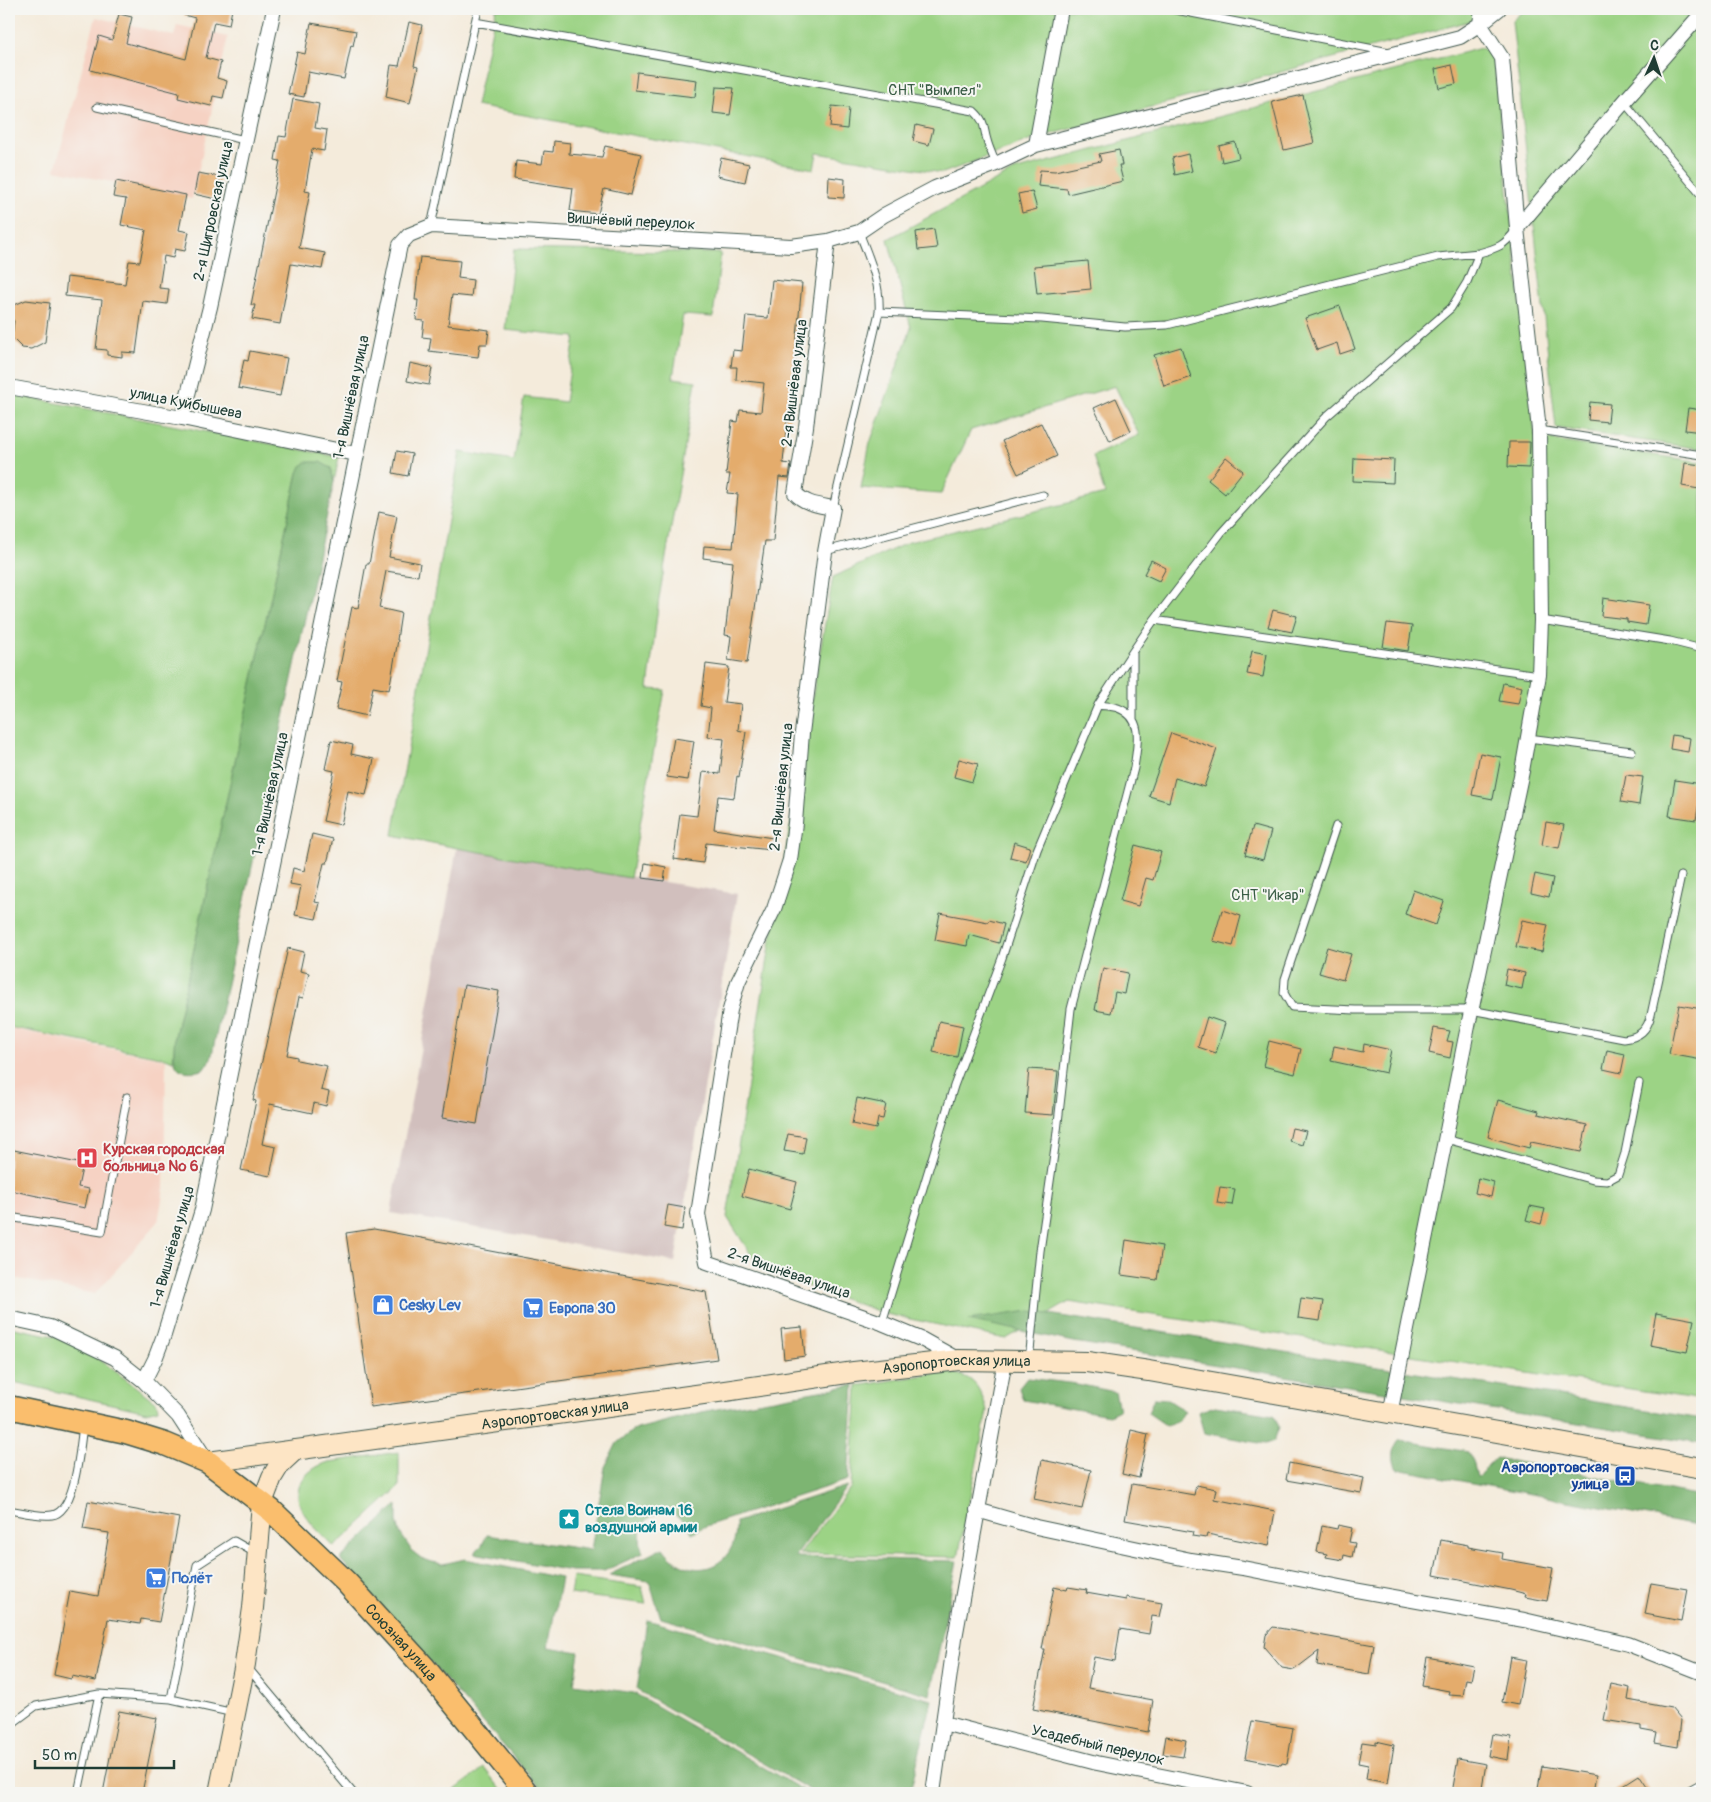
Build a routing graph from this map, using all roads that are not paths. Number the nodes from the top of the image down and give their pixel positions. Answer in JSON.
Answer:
{"nodes":[{"id":1,"x":274,"y":9,"type":"edge"},
{"id":2,"x":478,"y":9,"type":"edge"},
{"id":3,"x":1061,"y":9,"type":"edge"},
{"id":4,"x":1171,"y":9,"type":"edge"},
{"id":5,"x":1482,"y":9,"type":"edge"},
{"id":6,"x":1499,"y":9,"type":"edge"},
{"id":7,"x":1702,"y":13,"type":"edge"},
{"id":8,"x":475,"y":22,"type":"junction"},
{"id":9,"x":1480,"y":24,"type":"junction"},
{"id":10,"x":1394,"y":53,"type":"junction"},
{"id":11,"x":1624,"y":102,"type":"junction"},
{"id":12,"x":97,"y":107,"type":"dead end"},
{"id":13,"x":245,"y":140,"type":"junction"},
{"id":14,"x":1036,"y":145,"type":"junction"},
{"id":15,"x":996,"y":164,"type":"junction"},
{"id":16,"x":1702,"y":196,"type":"edge"},
{"id":17,"x":431,"y":226,"type":"junction"},
{"id":18,"x":1517,"y":228,"type":"junction"},
{"id":19,"x":859,"y":232,"type":"junction"},
{"id":20,"x":828,"y":241,"type":"junction"},
{"id":21,"x":1479,"y":253,"type":"junction"},
{"id":22,"x":879,"y":312,"type":"junction"},
{"id":23,"x":9,"y":387,"type":"edge"},
{"id":24,"x":182,"y":418,"type":"junction"},
{"id":25,"x":1539,"y":430,"type":"junction"},
{"id":26,"x":356,"y":454,"type":"junction"},
{"id":27,"x":1702,"y":455,"type":"edge"},
{"id":28,"x":1042,"y":495,"type":"dead end"},
{"id":29,"x":833,"y":508,"type":"junction"},
{"id":30,"x":825,"y":552,"type":"junction"},
{"id":31,"x":1154,"y":620,"type":"junction"},
{"id":32,"x":1541,"y":620,"type":"junction"},
{"id":33,"x":1702,"y":649,"type":"edge"},
{"id":34,"x":1133,"y":651,"type":"junction"},
{"id":35,"x":1539,"y":674,"type":"junction"},
{"id":36,"x":1098,"y":705,"type":"junction"},
{"id":37,"x":1133,"y":719,"type":"junction"},
{"id":38,"x":1528,"y":738,"type":"junction"},
{"id":39,"x":1632,"y":751,"type":"dead end"},
{"id":40,"x":1336,"y":826,"type":"dead end"},
{"id":41,"x":1681,"y":876,"type":"dead end"},
{"id":42,"x":1471,"y":1010,"type":"junction"},
{"id":43,"x":1639,"y":1083,"type":"dead end"},
{"id":44,"x":127,"y":1097,"type":"dead end"},
{"id":45,"x":1446,"y":1139,"type":"junction"},
{"id":46,"x":9,"y":1217,"type":"edge"},
{"id":47,"x":9,"y":1318,"type":"edge"},
{"id":48,"x":882,"y":1323,"type":"junction"},
{"id":49,"x":959,"y":1360,"type":"junction"},
{"id":50,"x":1005,"y":1360,"type":"junction"},
{"id":51,"x":1029,"y":1361,"type":"junction"},
{"id":52,"x":144,"y":1381,"type":"junction"},
{"id":53,"x":9,"y":1407,"type":"edge"},
{"id":54,"x":1390,"y":1414,"type":"junction"},
{"id":55,"x":84,"y":1423,"type":"junction"},
{"id":56,"x":295,"y":1450,"type":"junction"},
{"id":57,"x":208,"y":1462,"type":"junction"},
{"id":58,"x":1702,"y":1468,"type":"edge"},
{"id":59,"x":262,"y":1503,"type":"junction"},
{"id":60,"x":9,"y":1510,"type":"edge"},
{"id":61,"x":977,"y":1510,"type":"junction"},
{"id":62,"x":258,"y":1554,"type":"junction"},
{"id":63,"x":245,"y":1664,"type":"junction"},
{"id":64,"x":1702,"y":1673,"type":"edge"},
{"id":65,"x":100,"y":1694,"type":"junction"},
{"id":66,"x":171,"y":1699,"type":"junction"},
{"id":67,"x":234,"y":1713,"type":"junction"},
{"id":68,"x":943,"y":1723,"type":"junction"},
{"id":69,"x":9,"y":1726,"type":"edge"},
{"id":70,"x":1702,"y":1787,"type":"edge"},
{"id":71,"x":78,"y":1793,"type":"edge"},
{"id":72,"x":218,"y":1793,"type":"edge"},
{"id":73,"x":354,"y":1793,"type":"edge"},
{"id":74,"x":527,"y":1793,"type":"edge"},
{"id":75,"x":934,"y":1793,"type":"edge"},
{"id":76,"x":1247,"y":1793,"type":"edge"},
{"id":77,"x":1692,"y":1793,"type":"edge"}],
"edges":[{"from":1,"to":13,"type":"street","name":"2-я Щигровская улица"},
{"from":2,"to":8,"type":"lane"},
{"from":3,"to":14,"type":"street"},
{"from":4,"to":10,"type":"lane"},
{"from":5,"to":9,"type":"street"},
{"from":6,"to":9,"type":"street","name":"Вишнёвый переулок"},
{"from":7,"to":11,"type":"street"},
{"from":8,"to":15,"type":"lane"},
{"from":8,"to":17,"type":"lane"},
{"from":9,"to":10,"type":"street","name":"Вишнёвый переулок"},
{"from":9,"to":18,"type":"street"},
{"from":10,"to":14,"type":"street","name":"Вишнёвый переулок"},
{"from":11,"to":16,"type":"lane"},
{"from":11,"to":18,"type":"street"},
{"from":12,"to":13,"type":"lane"},
{"from":13,"to":24,"type":"street","name":"2-я Щигровская улица"},
{"from":14,"to":15,"type":"street","name":"Вишнёвый переулок"},
{"from":15,"to":19,"type":"street","name":"Вишнёвый переулок"},
{"from":17,"to":20,"type":"street","name":"Вишнёвый переулок"},
{"from":17,"to":26,"type":"street","name":"1-я Вишнёвая улица"},
{"from":18,"to":21,"type":"lane"},
{"from":18,"to":25,"type":"street"},
{"from":19,"to":20,"type":"street","name":"Вишнёвый переулок"},
{"from":19,"to":22,"type":"lane"},
{"from":20,"to":29,"type":"street","name":"2-я Вишнёвая улица"},
{"from":21,"to":22,"type":"lane"},
{"from":21,"to":31,"type":"lane"},
{"from":22,"to":29,"type":"lane"},
{"from":23,"to":24,"type":"street","name":"улица Куйбышева"},
{"from":24,"to":26,"type":"street","name":"улица Куйбышева"},
{"from":25,"to":27,"type":"lane"},
{"from":25,"to":32,"type":"street"},
{"from":26,"to":52,"type":"street","name":"1-я Вишнёвая улица"},
{"from":28,"to":30,"type":"lane"},
{"from":29,"to":30,"type":"street","name":"2-я Вишнёвая улица"},
{"from":30,"to":48,"type":"street","name":"2-я Вишнёвая улица"},
{"from":31,"to":34,"type":"lane"},
{"from":31,"to":35,"type":"lane"},
{"from":32,"to":33,"type":"lane"},
{"from":32,"to":35,"type":"street"},
{"from":34,"to":36,"type":"lane"},
{"from":34,"to":37,"type":"lane"},
{"from":35,"to":38,"type":"street"},
{"from":36,"to":37,"type":"lane"},
{"from":36,"to":48,"type":"lane"},
{"from":37,"to":51,"type":"lane"},
{"from":38,"to":39,"type":"lane"},
{"from":38,"to":42,"type":"street"},
{"from":40,"to":42,"type":"lane"},
{"from":41,"to":42,"type":"lane"},
{"from":42,"to":45,"type":"street"},
{"from":43,"to":45,"type":"lane"},
{"from":44,"to":46,"type":"lane"},
{"from":45,"to":54,"type":"street"},
{"from":47,"to":52,"type":"street"},
{"from":48,"to":49,"type":"street","name":"2-я Вишнёвая улица"},
{"from":49,"to":50,"type":"street","name":"Аэропортовская улица"},
{"from":49,"to":56,"type":"street","name":"Аэропортовская улица"},
{"from":50,"to":51,"type":"street","name":"Аэропортовская улица"},
{"from":50,"to":61,"type":"street"},
{"from":51,"to":54,"type":"street","name":"Аэропортовская улица"},
{"from":52,"to":57,"type":"street"},
{"from":53,"to":55,"type":"main road","name":"Союзная улица"},
{"from":54,"to":58,"type":"street","name":"Аэропортовская улица"},
{"from":55,"to":57,"type":"main road","name":"Союзная улица"},
{"from":55,"to":60,"type":"lane"},
{"from":56,"to":57,"type":"street","name":"Аэропортовская улица"},
{"from":56,"to":59,"type":"street"},
{"from":57,"to":59,"type":"main road","name":"Союзная улица"},
{"from":59,"to":62,"type":"street"},
{"from":59,"to":74,"type":"main road","name":"Союзная улица"},
{"from":61,"to":64,"type":"street"},
{"from":61,"to":68,"type":"street"},
{"from":62,"to":63,"type":"street"},
{"from":62,"to":66,"type":"lane"},
{"from":63,"to":67,"type":"street"},
{"from":63,"to":73,"type":"lane"},
{"from":65,"to":66,"type":"lane"},
{"from":65,"to":69,"type":"lane"},
{"from":65,"to":71,"type":"lane"},
{"from":66,"to":67,"type":"lane"},
{"from":67,"to":72,"type":"street"},
{"from":68,"to":75,"type":"street"},
{"from":68,"to":76,"type":"street","name":"Усадебный переулок"},
{"from":70,"to":77,"type":"street"}]}
